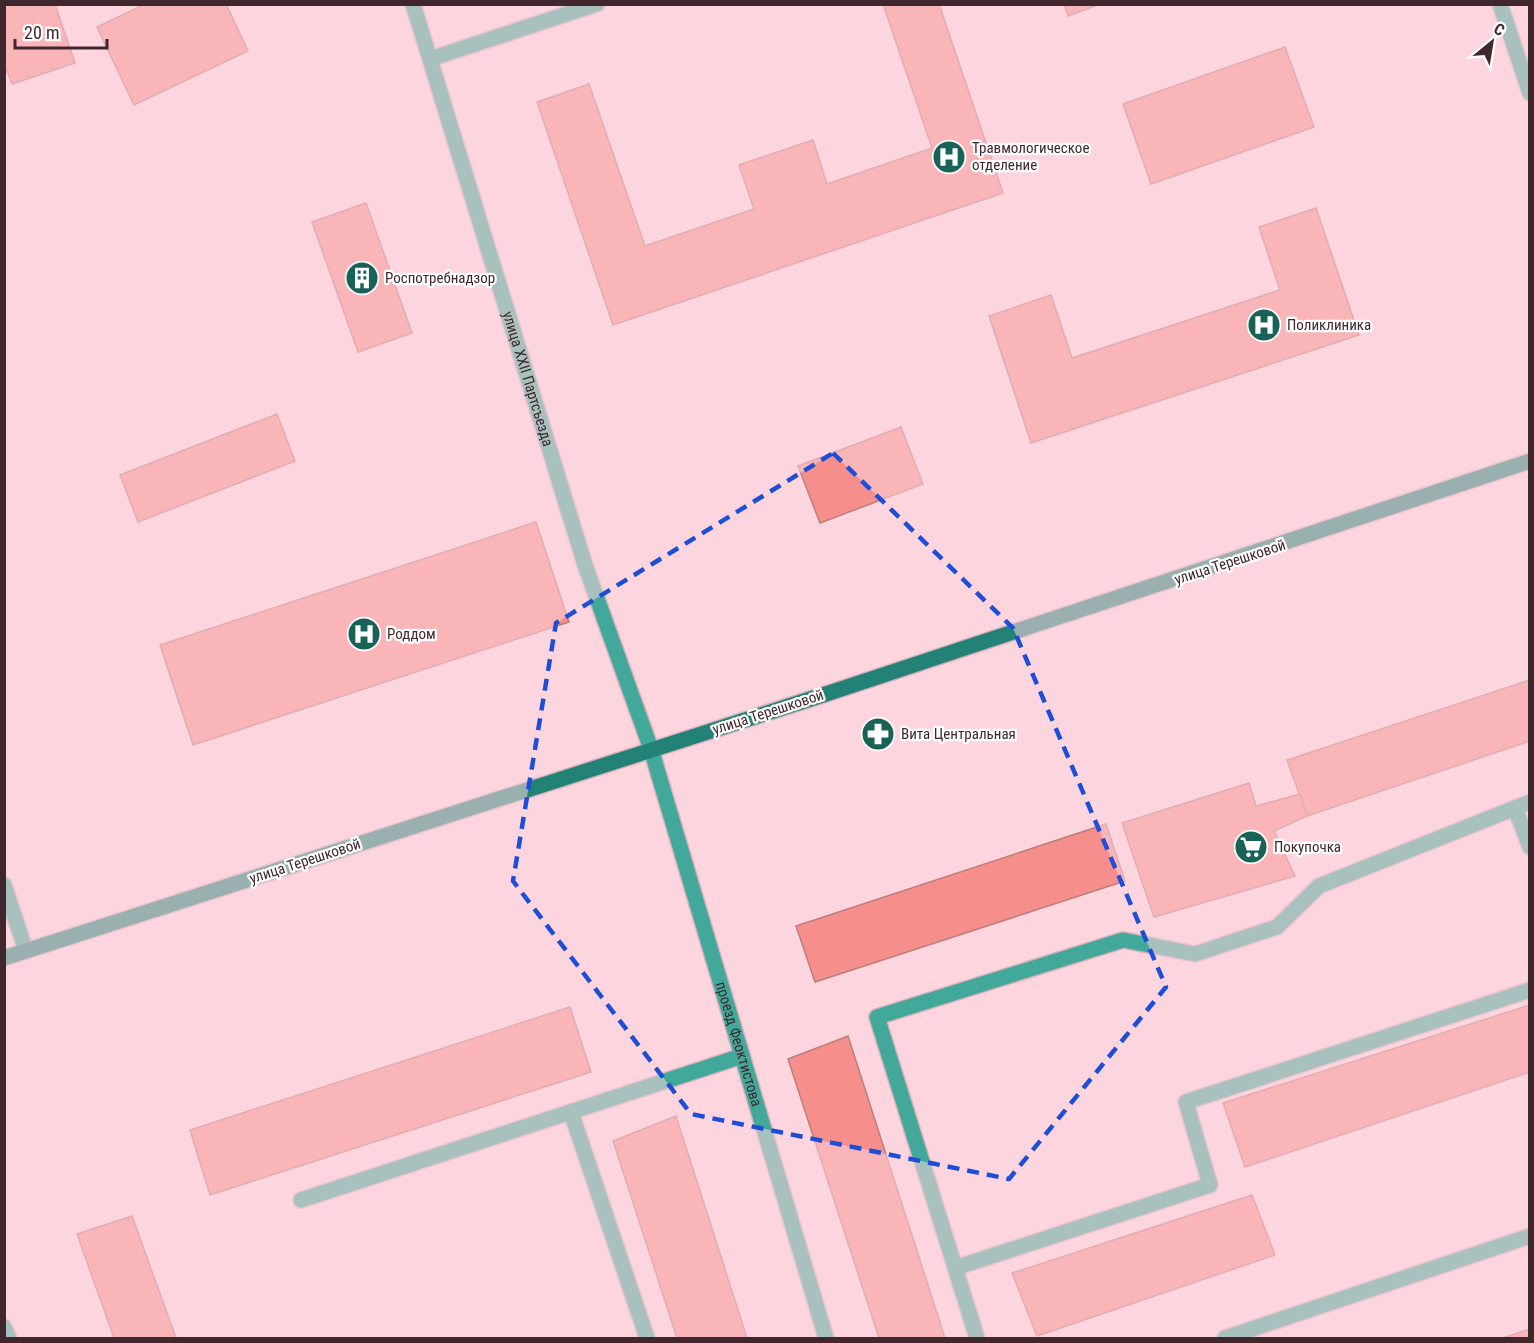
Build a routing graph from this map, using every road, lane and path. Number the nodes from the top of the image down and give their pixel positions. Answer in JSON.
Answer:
{"nodes":[{"id":1,"x":413,"y":4,"type":"edge"},
{"id":2,"x":597,"y":4,"type":"edge"},
{"id":3,"x":1500,"y":4,"type":"edge"},
{"id":4,"x":430,"y":59,"type":"junction"},
{"id":5,"x":1530,"y":93,"type":"edge"},
{"id":6,"x":1530,"y":461,"type":"edge"},
{"id":7,"x":651,"y":749,"type":"junction"},
{"id":8,"x":1530,"y":802,"type":"edge"},
{"id":9,"x":1515,"y":808,"type":"junction"},
{"id":10,"x":1530,"y":847,"type":"edge"},
{"id":11,"x":4,"y":885,"type":"edge"},
{"id":12,"x":26,"y":951,"type":"junction"},
{"id":13,"x":4,"y":958,"type":"edge"},
{"id":14,"x":1530,"y":990,"type":"edge"},
{"id":15,"x":742,"y":1056,"type":"junction"},
{"id":16,"x":571,"y":1112,"type":"junction"},
{"id":17,"x":301,"y":1200,"type":"dead end"},
{"id":18,"x":1530,"y":1236,"type":"edge"},
{"id":19,"x":955,"y":1268,"type":"junction"},
{"id":20,"x":4,"y":1327,"type":"edge"},
{"id":21,"x":9,"y":1338,"type":"edge"},
{"id":22,"x":647,"y":1338,"type":"edge"},
{"id":23,"x":826,"y":1338,"type":"edge"},
{"id":24,"x":977,"y":1338,"type":"edge"},
{"id":25,"x":1225,"y":1338,"type":"edge"}],
"edges":[{"from":1,"to":4,"type":"street","name":"улица XXII Партсъезда"},
{"from":2,"to":4,"type":"street"},
{"from":3,"to":5,"type":"street"},
{"from":4,"to":7,"type":"street","name":"улица XXII Партсъезда"},
{"from":6,"to":7,"type":"street","name":"улица Терешковой"},
{"from":7,"to":12,"type":"street","name":"улица Терешковой"},
{"from":7,"to":15,"type":"street","name":"проезд Феоктистова"},
{"from":8,"to":9,"type":"street"},
{"from":9,"to":10,"type":"street"},
{"from":9,"to":19,"type":"street"},
{"from":11,"to":12,"type":"street"},
{"from":12,"to":13,"type":"street","name":"улица Терешковой"},
{"from":14,"to":19,"type":"street"},
{"from":15,"to":16,"type":"street"},
{"from":15,"to":23,"type":"street","name":"проезд Феоктистова"},
{"from":16,"to":17,"type":"street"},
{"from":16,"to":22,"type":"street"},
{"from":18,"to":25,"type":"street"},
{"from":19,"to":24,"type":"street"},
{"from":20,"to":21,"type":"street"}]}
